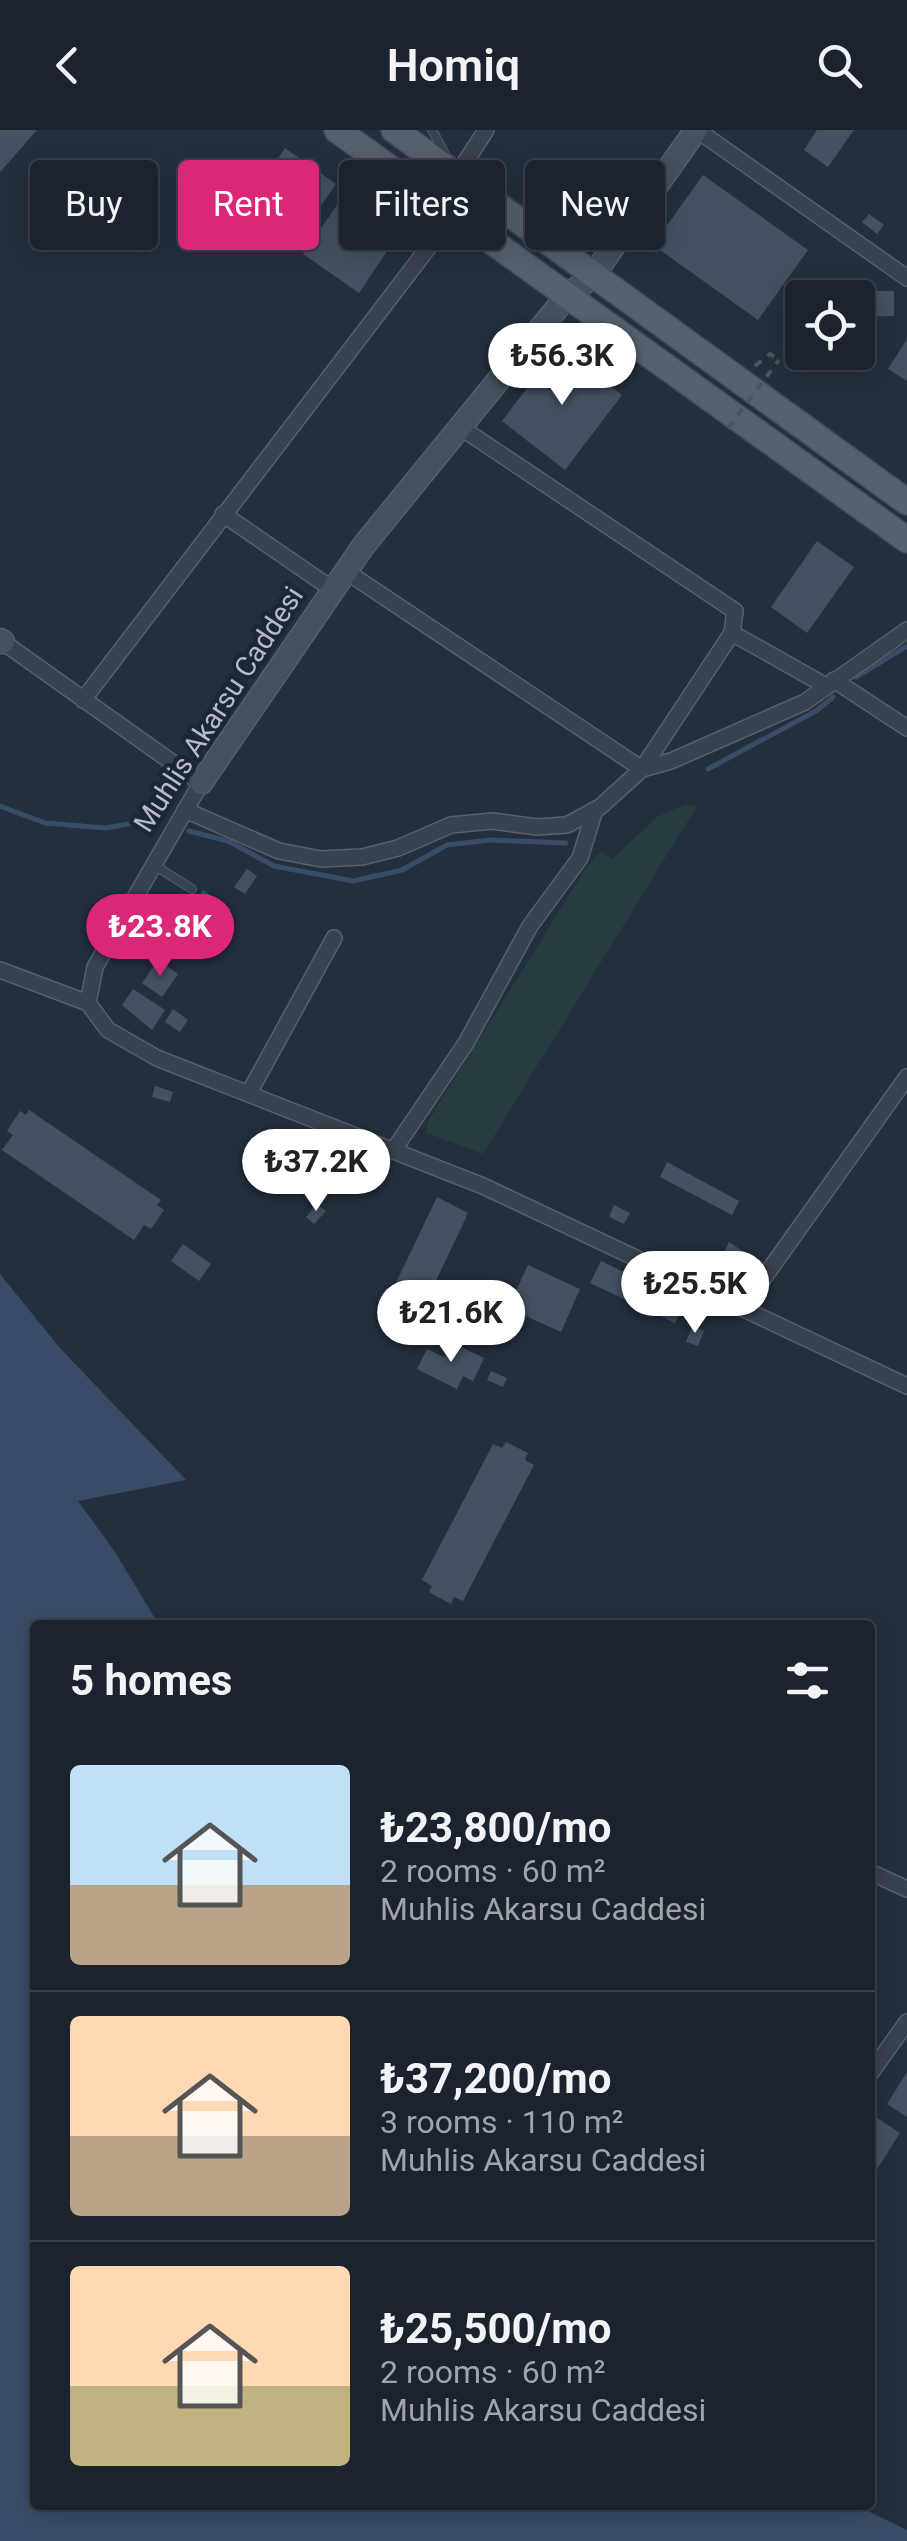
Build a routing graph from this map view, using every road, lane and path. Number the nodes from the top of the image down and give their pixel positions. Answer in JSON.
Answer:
{"nodes":[{"id":1,"x":337,"y":130,"type":"edge"},
{"id":2,"x":394,"y":130,"type":"edge"},
{"id":3,"x":432,"y":130,"type":"edge"},
{"id":4,"x":486,"y":130,"type":"edge"},
{"id":5,"x":697,"y":130,"type":"edge"},
{"id":6,"x":379,"y":160,"type":"edge"},
{"id":7,"x":437,"y":160,"type":"edge"},
{"id":8,"x":449,"y":160,"type":"edge"},
{"id":9,"x":466,"y":160,"type":"edge"},
{"id":10,"x":505,"y":211,"type":"edge"},
{"id":11,"x":426,"y":250,"type":"edge"},
{"id":12,"x":504,"y":250,"type":"edge"},
{"id":13,"x":592,"y":277,"type":"junction"},
{"id":14,"x":907,"y":278,"type":"edge"},
{"id":15,"x":567,"y":296,"type":"junction"},
{"id":16,"x":752,"y":368,"type":"dead end"},
{"id":17,"x":460,"y":427,"type":"junction"},
{"id":18,"x":728,"y":428,"type":"dead end"},
{"id":19,"x":907,"y":502,"type":"edge"},
{"id":20,"x":222,"y":514,"type":"junction"},
{"id":21,"x":907,"y":540,"type":"edge"},
{"id":22,"x":340,"y":580,"type":"junction"},
{"id":23,"x":907,"y":630,"type":"edge"},
{"id":24,"x":732,"y":633,"type":"junction"},
{"id":25,"x":1,"y":642,"type":"edge"},
{"id":26,"x":830,"y":683,"type":"junction"},
{"id":27,"x":83,"y":700,"type":"junction"},
{"id":28,"x":907,"y":728,"type":"edge"},
{"id":29,"x":642,"y":769,"type":"junction"},
{"id":30,"x":201,"y":783,"type":"junction"},
{"id":31,"x":185,"y":810,"type":"junction"},
{"id":32,"x":594,"y":810,"type":"junction"},
{"id":33,"x":154,"y":864,"type":"junction"},
{"id":34,"x":192,"y":890,"type":"dead end"},
{"id":35,"x":334,"y":938,"type":"dead end"},
{"id":36,"x":0,"y":970,"type":"edge"},
{"id":37,"x":88,"y":1003,"type":"junction"},
{"id":38,"x":907,"y":1077,"type":"edge"},
{"id":39,"x":249,"y":1092,"type":"junction"},
{"id":40,"x":395,"y":1148,"type":"junction"},
{"id":41,"x":743,"y":1308,"type":"junction"},
{"id":42,"x":907,"y":1386,"type":"edge"},
{"id":43,"x":875,"y":1874,"type":"edge"},
{"id":44,"x":907,"y":1890,"type":"edge"},
{"id":45,"x":907,"y":2022,"type":"edge"},
{"id":46,"x":875,"y":2067,"type":"edge"}],
"edges":[{"from":1,"to":6,"type":"main road"},
{"from":2,"to":7,"type":"main road"},
{"from":3,"to":8,"type":"lane"},
{"from":4,"to":9,"type":"street"},
{"from":5,"to":13,"type":"street","name":"Muhlis Akarsu Caddesi"},
{"from":5,"to":14,"type":"street"},
{"from":10,"to":13,"type":"main road"},
{"from":11,"to":20,"type":"street"},
{"from":12,"to":15,"type":"main road"},
{"from":13,"to":15,"type":"street","name":"Muhlis Akarsu Caddesi"},
{"from":13,"to":19,"type":"main road"},
{"from":15,"to":17,"type":"street","name":"Muhlis Akarsu Caddesi"},
{"from":15,"to":21,"type":"main road"},
{"from":16,"to":18,"type":"path","bridge":true},
{"from":17,"to":22,"type":"street","name":"Muhlis Akarsu Caddesi"},
{"from":17,"to":24,"type":"street"},
{"from":20,"to":22,"type":"street"},
{"from":20,"to":27,"type":"street"},
{"from":22,"to":29,"type":"street"},
{"from":22,"to":30,"type":"street","name":"Muhlis Akarsu Caddesi"},
{"from":23,"to":26,"type":"street"},
{"from":24,"to":26,"type":"street"},
{"from":24,"to":29,"type":"street"},
{"from":25,"to":27,"type":"street"},
{"from":26,"to":28,"type":"street"},
{"from":26,"to":29,"type":"street"},
{"from":27,"to":30,"type":"street"},
{"from":29,"to":32,"type":"street"},
{"from":30,"to":31,"type":"street","name":"Muhlis Akarsu Caddesi"},
{"from":31,"to":32,"type":"street"},
{"from":31,"to":33,"type":"street","name":"Muhlis Akarsu Caddesi"},
{"from":32,"to":40,"type":"street"},
{"from":33,"to":34,"type":"lane"},
{"from":33,"to":37,"type":"street","name":"Muhlis Akarsu Caddesi"},
{"from":35,"to":39,"type":"street"},
{"from":36,"to":37,"type":"street"},
{"from":37,"to":39,"type":"street"},
{"from":38,"to":41,"type":"street"},
{"from":39,"to":40,"type":"street"},
{"from":40,"to":41,"type":"street"},
{"from":41,"to":42,"type":"street"},
{"from":43,"to":44,"type":"street"},
{"from":45,"to":46,"type":"street"}]}
